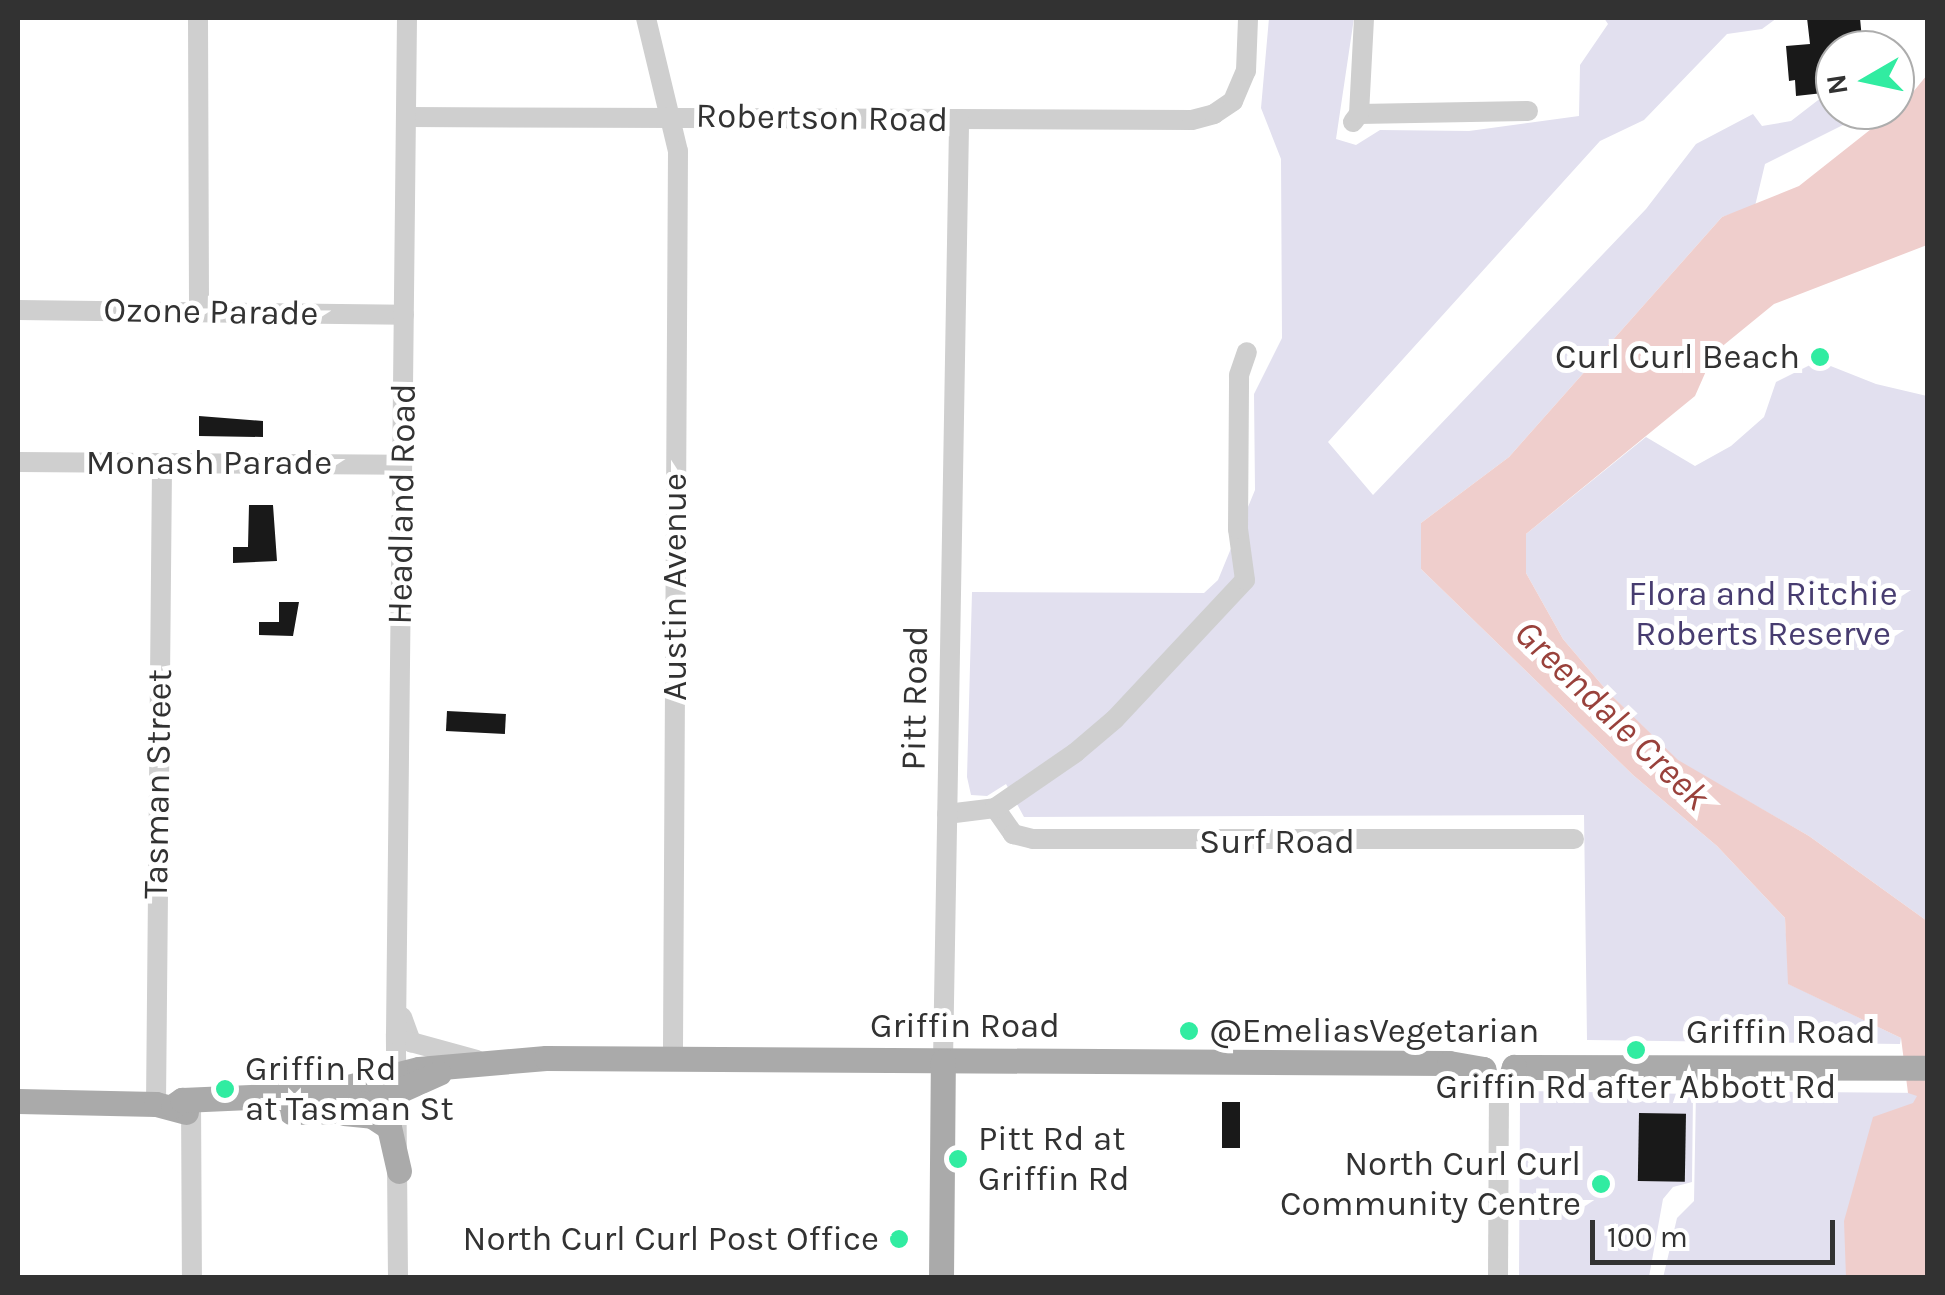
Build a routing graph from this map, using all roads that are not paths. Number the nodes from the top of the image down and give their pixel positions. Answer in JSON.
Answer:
{"nodes":[{"id":1,"x":198,"y":18,"type":"edge"},
{"id":2,"x":407,"y":18,"type":"edge"},
{"id":3,"x":646,"y":18,"type":"edge"},
{"id":4,"x":1248,"y":18,"type":"edge"},
{"id":5,"x":1364,"y":18,"type":"edge"},
{"id":6,"x":1528,"y":112,"type":"dead end"},
{"id":7,"x":673,"y":116,"type":"junction"},
{"id":8,"x":407,"y":117,"type":"junction"},
{"id":9,"x":960,"y":121,"type":"junction"},
{"id":10,"x":18,"y":310,"type":"edge"},
{"id":11,"x":199,"y":312,"type":"junction"},
{"id":12,"x":404,"y":314,"type":"junction"},
{"id":13,"x":1248,"y":352,"type":"dead end"},
{"id":14,"x":18,"y":462,"type":"edge"},
{"id":15,"x":162,"y":464,"type":"junction"},
{"id":16,"x":401,"y":464,"type":"junction"},
{"id":17,"x":996,"y":808,"type":"junction"},
{"id":18,"x":948,"y":814,"type":"junction"},
{"id":19,"x":1574,"y":840,"type":"dead end"},
{"id":20,"x":398,"y":990,"type":"junction"},
{"id":21,"x":673,"y":1058,"type":"junction"},
{"id":22,"x":943,"y":1061,"type":"junction"},
{"id":23,"x":488,"y":1062,"type":"junction"},
{"id":24,"x":1915,"y":1068,"type":"edge"},
{"id":25,"x":1499,"y":1074,"type":"junction"},
{"id":26,"x":398,"y":1084,"type":"junction"},
{"id":27,"x":18,"y":1101,"type":"edge"},
{"id":28,"x":178,"y":1105,"type":"junction"},
{"id":29,"x":330,"y":1111,"type":"junction"},
{"id":30,"x":399,"y":1171,"type":"junction"},
{"id":31,"x":192,"y":1278,"type":"edge"},
{"id":32,"x":398,"y":1278,"type":"edge"},
{"id":33,"x":940,"y":1278,"type":"edge"},
{"id":34,"x":1498,"y":1278,"type":"edge"}],
"edges":[{"from":1,"to":11,"type":"street"},
{"from":2,"to":8,"type":"street","name":"Headland Road"},
{"from":3,"to":7,"type":"street","name":"Austin Avenue"},
{"from":4,"to":9,"type":"street","name":"Robertson Road"},
{"from":5,"to":6,"type":"street"},
{"from":7,"to":8,"type":"street","name":"Robertson Road"},
{"from":7,"to":9,"type":"street","name":"Robertson Road"},
{"from":7,"to":21,"type":"street","name":"Austin Avenue"},
{"from":8,"to":12,"type":"street","name":"Headland Road"},
{"from":9,"to":18,"type":"street","name":"Pitt Road"},
{"from":10,"to":11,"type":"street","name":"Ozone Parade"},
{"from":11,"to":12,"type":"street","name":"Ozone Parade"},
{"from":12,"to":16,"type":"street","name":"Headland Road"},
{"from":13,"to":17,"type":"street"},
{"from":14,"to":15,"type":"street","name":"Monash Parade"},
{"from":15,"to":16,"type":"street","name":"Monash Parade"},
{"from":15,"to":28,"type":"street","name":"Tasman Street"},
{"from":16,"to":20,"type":"street","name":"Headland Road"},
{"from":17,"to":18,"type":"street"},
{"from":17,"to":19,"type":"street","name":"Surf Road"},
{"from":18,"to":22,"type":"street","name":"Pitt Road"},
{"from":20,"to":23,"type":"street","name":"Headland Road"},
{"from":20,"to":26,"type":"street","name":"Headland Road"},
{"from":21,"to":22,"type":"main road","name":"Griffin Road"},
{"from":21,"to":23,"type":"main road","name":"Griffin Road"},
{"from":22,"to":25,"type":"main road","name":"Griffin Road"},
{"from":22,"to":33,"type":"main road","name":"Pitt Road"},
{"from":23,"to":26,"type":"main road","name":"Griffin Road"},
{"from":24,"to":25,"type":"main road","name":"Griffin Road"},
{"from":25,"to":34,"type":"street"},
{"from":26,"to":28,"type":"main road","name":"Griffin Road"},
{"from":26,"to":29,"type":"main road","name":"Griffin Road"},
{"from":26,"to":30,"type":"street","name":"Headland Road"},
{"from":27,"to":28,"type":"main road","name":"Griffin Road"},
{"from":28,"to":29,"type":"main road","name":"Griffin Road"},
{"from":28,"to":31,"type":"street","name":"Tasman Street"},
{"from":29,"to":30,"type":"main road"},
{"from":30,"to":32,"type":"street","name":"Headland Road"}]}
